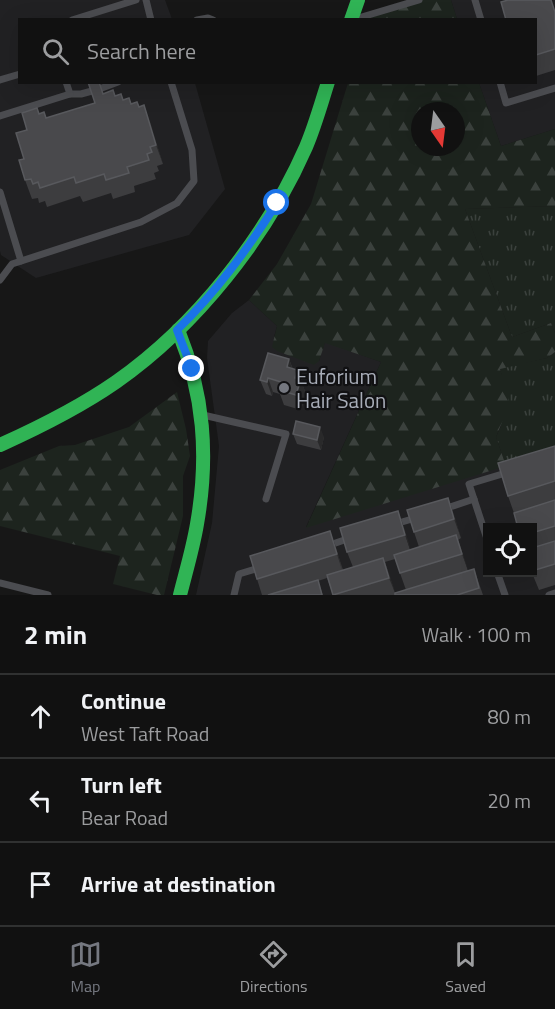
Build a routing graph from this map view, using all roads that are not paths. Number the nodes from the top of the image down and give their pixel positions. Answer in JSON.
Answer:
{"nodes":[{"id":1,"x":136,"y":0,"type":"edge"},
{"id":2,"x":146,"y":0,"type":"edge"},
{"id":3,"x":358,"y":0,"type":"edge"},
{"id":4,"x":419,"y":0,"type":"edge"},
{"id":5,"x":475,"y":0,"type":"edge"},
{"id":6,"x":78,"y":18,"type":"edge"},
{"id":7,"x":150,"y":18,"type":"edge"},
{"id":8,"x":354,"y":18,"type":"edge"},
{"id":9,"x":360,"y":18,"type":"edge"},
{"id":10,"x":480,"y":18,"type":"edge"},
{"id":11,"x":18,"y":75,"type":"edge"},
{"id":12,"x":0,"y":80,"type":"edge"},
{"id":13,"x":67,"y":84,"type":"edge"},
{"id":14,"x":113,"y":84,"type":"edge"},
{"id":15,"x":172,"y":84,"type":"edge"},
{"id":16,"x":327,"y":84,"type":"edge"},
{"id":17,"x":501,"y":84,"type":"edge"},
{"id":18,"x":102,"y":88,"type":"edge"},
{"id":19,"x":555,"y":88,"type":"edge"},
{"id":20,"x":92,"y":91,"type":"edge"},
{"id":21,"x":70,"y":94,"type":"junction"},
{"id":22,"x":0,"y":116,"type":"edge"},
{"id":23,"x":0,"y":192,"type":"edge"},
{"id":24,"x":21,"y":261,"type":"junction"},
{"id":25,"x":0,"y":280,"type":"edge"},
{"id":26,"x":177,"y":330,"type":"junction"},
{"id":27,"x":201,"y":414,"type":"junction"},
{"id":28,"x":0,"y":445,"type":"edge"},
{"id":29,"x":512,"y":471,"type":"edge"},
{"id":30,"x":266,"y":499,"type":"dead end"},
{"id":31,"x":474,"y":499,"type":"junction"},
{"id":32,"x":440,"y":510,"type":"edge"},
{"id":33,"x":429,"y":513,"type":"edge"},
{"id":34,"x":483,"y":527,"type":"edge"},
{"id":35,"x":384,"y":528,"type":"edge"},
{"id":36,"x":362,"y":535,"type":"edge"},
{"id":37,"x":317,"y":549,"type":"edge"},
{"id":38,"x":273,"y":563,"type":"edge"},
{"id":39,"x":501,"y":577,"type":"edge"},
{"id":40,"x":0,"y":584,"type":"edge"},
{"id":41,"x":555,"y":593,"type":"edge"},
{"id":42,"x":48,"y":595,"type":"edge"},
{"id":43,"x":180,"y":595,"type":"edge"},
{"id":44,"x":234,"y":595,"type":"edge"},
{"id":45,"x":505,"y":595,"type":"edge"},
{"id":46,"x":549,"y":595,"type":"edge"}],
"edges":[{"from":1,"to":6,"type":"lane"},
{"from":2,"to":7,"type":"lane"},
{"from":3,"to":8,"type":"main road"},
{"from":4,"to":9,"type":"lane"},
{"from":5,"to":10,"type":"lane"},
{"from":11,"to":12,"type":"lane"},
{"from":13,"to":21,"type":"lane"},
{"from":14,"to":18,"type":"lane"},
{"from":15,"to":24,"type":"lane"},
{"from":16,"to":26,"type":"main road"},
{"from":17,"to":19,"type":"lane"},
{"from":20,"to":21,"type":"lane"},
{"from":21,"to":22,"type":"lane"},
{"from":23,"to":24,"type":"lane"},
{"from":24,"to":25,"type":"lane"},
{"from":26,"to":27,"type":"main road"},
{"from":26,"to":28,"type":"main road"},
{"from":27,"to":30,"type":"lane"},
{"from":27,"to":43,"type":"main road"},
{"from":29,"to":31,"type":"lane"},
{"from":31,"to":32,"type":"lane"},
{"from":31,"to":34,"type":"lane"},
{"from":33,"to":35,"type":"lane"},
{"from":36,"to":37,"type":"lane"},
{"from":38,"to":44,"type":"lane"},
{"from":39,"to":45,"type":"lane"},
{"from":40,"to":42,"type":"lane"},
{"from":41,"to":46,"type":"lane"}]}
